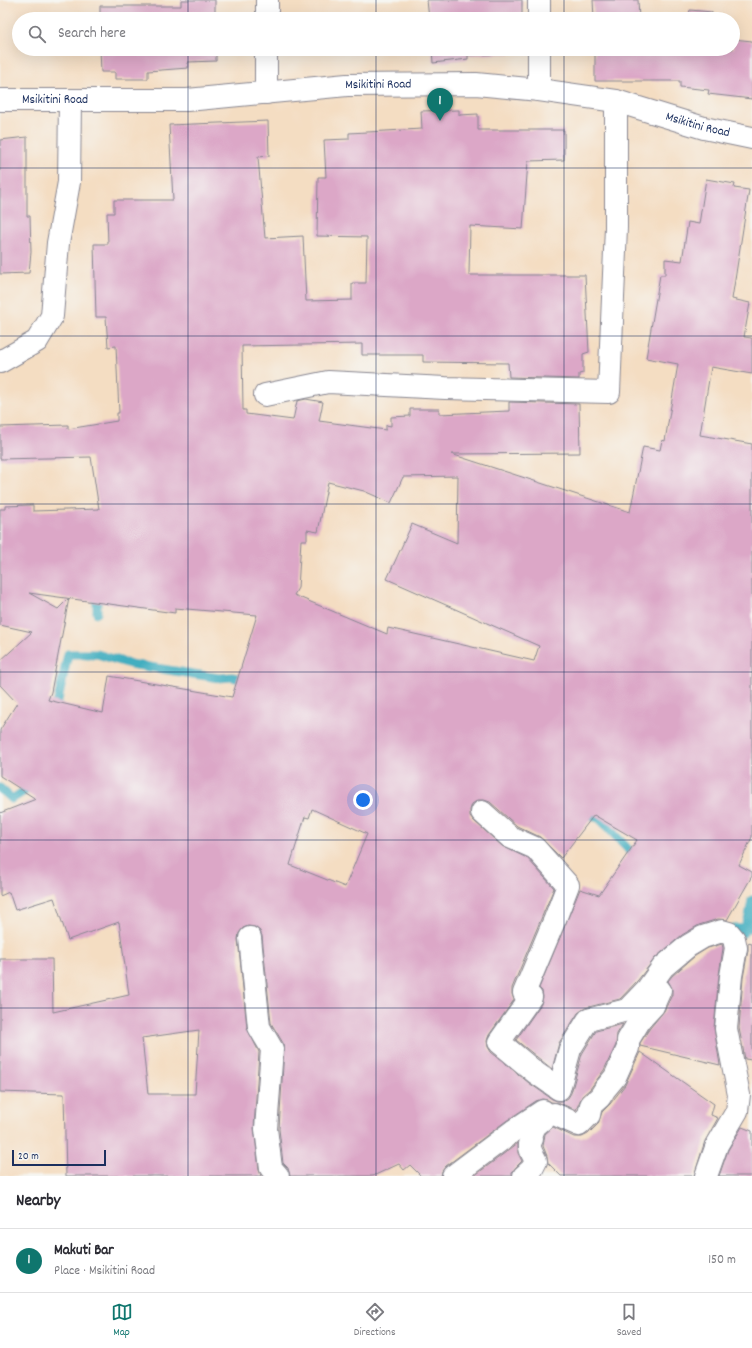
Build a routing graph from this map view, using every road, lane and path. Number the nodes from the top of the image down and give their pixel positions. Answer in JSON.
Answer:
{"nodes":[{"id":1,"x":267,"y":0,"type":"edge"},
{"id":2,"x":539,"y":0,"type":"edge"},
{"id":3,"x":266,"y":12,"type":"edge"},
{"id":4,"x":539,"y":12,"type":"edge"},
{"id":5,"x":266,"y":56,"type":"edge"},
{"id":6,"x":539,"y":56,"type":"edge"},
{"id":7,"x":539,"y":90,"type":"junction"},
{"id":8,"x":266,"y":93,"type":"junction"},
{"id":9,"x":0,"y":100,"type":"edge"},
{"id":10,"x":70,"y":100,"type":"junction"},
{"id":11,"x":616,"y":101,"type":"junction"},
{"id":12,"x":752,"y":138,"type":"edge"},
{"id":13,"x":0,"y":362,"type":"edge"},
{"id":14,"x":265,"y":395,"type":"dead end"},
{"id":15,"x":482,"y":812,"type":"dead end"},
{"id":16,"x":250,"y":938,"type":"dead end"},
{"id":17,"x":660,"y":990,"type":"dead end"},
{"id":18,"x":579,"y":1125,"type":"junction"},
{"id":19,"x":278,"y":1176,"type":"edge"},
{"id":20,"x":453,"y":1176,"type":"edge"},
{"id":21,"x":524,"y":1176,"type":"edge"},
{"id":22,"x":706,"y":1176,"type":"edge"}],
"edges":[{"from":1,"to":3,"type":"street"},
{"from":2,"to":4,"type":"street"},
{"from":5,"to":8,"type":"street"},
{"from":6,"to":7,"type":"street"},
{"from":7,"to":8,"type":"street","name":"Msikitini Road"},
{"from":7,"to":11,"type":"street","name":"Msikitini Road"},
{"from":8,"to":10,"type":"street","name":"Msikitini Road"},
{"from":9,"to":10,"type":"street","name":"Msikitini Road"},
{"from":10,"to":13,"type":"street"},
{"from":11,"to":12,"type":"street","name":"Msikitini Road"},
{"from":11,"to":14,"type":"street"},
{"from":15,"to":22,"type":"street"},
{"from":16,"to":19,"type":"street"},
{"from":17,"to":18,"type":"street"},
{"from":18,"to":20,"type":"street"},
{"from":18,"to":21,"type":"street"}]}
